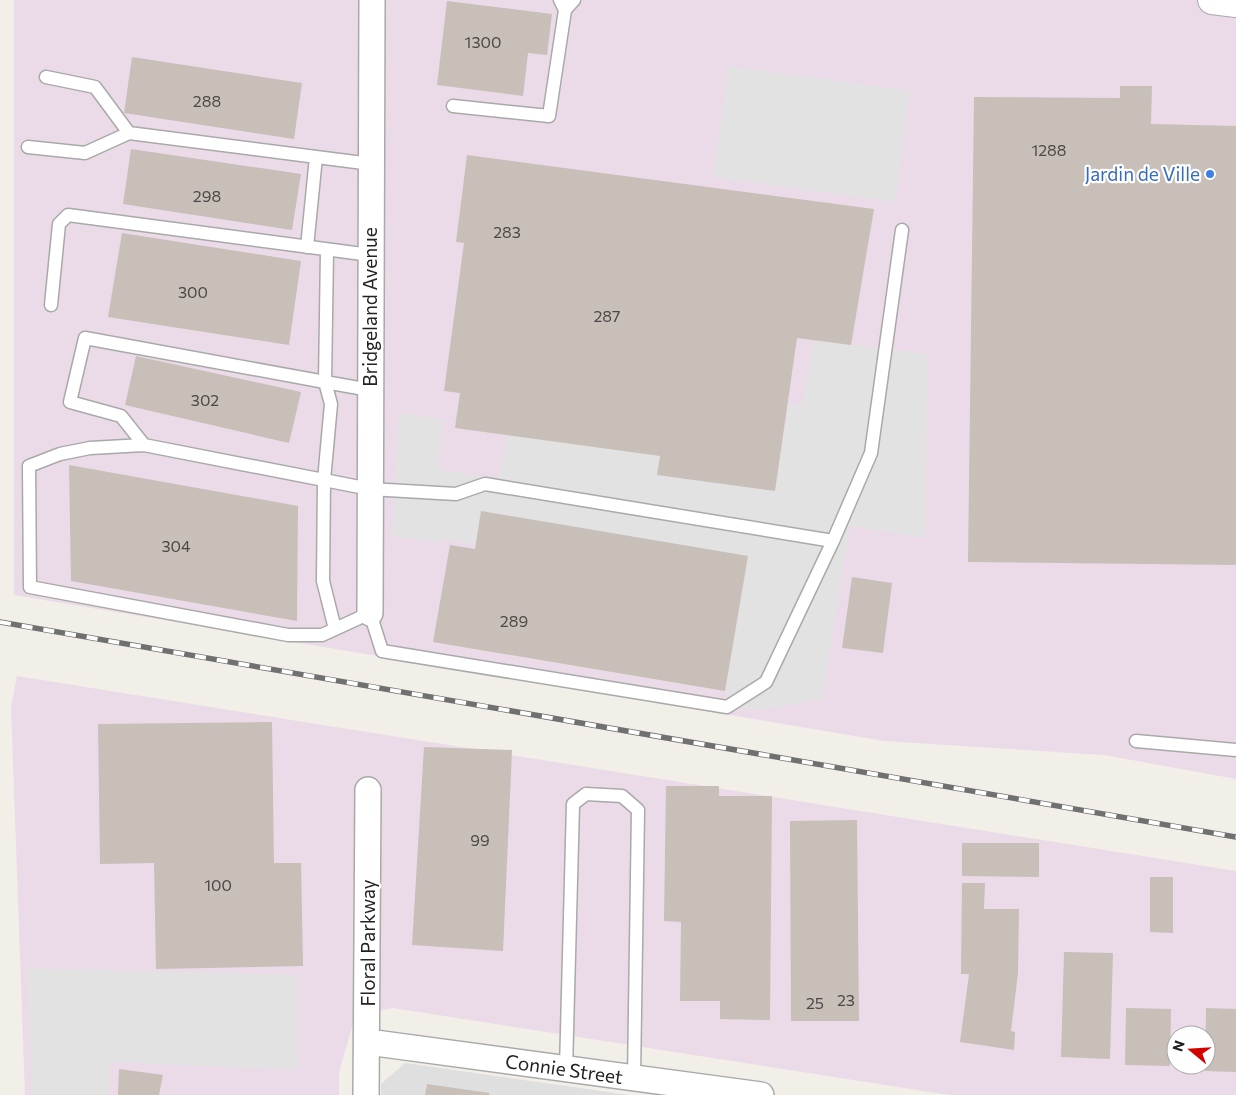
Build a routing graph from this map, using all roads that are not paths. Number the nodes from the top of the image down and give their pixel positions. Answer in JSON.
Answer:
{"nodes":[{"id":1,"x":372,"y":0,"type":"edge"},
{"id":2,"x":574,"y":0,"type":"edge"},
{"id":3,"x":1212,"y":0,"type":"edge"},
{"id":4,"x":1236,"y":3,"type":"edge"},
{"id":5,"x":563,"y":5,"type":"edge"},
{"id":6,"x":46,"y":77,"type":"dead end"},
{"id":7,"x":453,"y":106,"type":"dead end"},
{"id":8,"x":129,"y":133,"type":"junction"},
{"id":9,"x":28,"y":147,"type":"dead end"},
{"id":10,"x":316,"y":157,"type":"junction"},
{"id":11,"x":371,"y":164,"type":"junction"},
{"id":12,"x":902,"y":230,"type":"dead end"},
{"id":13,"x":307,"y":247,"type":"junction"},
{"id":14,"x":327,"y":250,"type":"junction"},
{"id":15,"x":370,"y":256,"type":"junction"},
{"id":16,"x":51,"y":305,"type":"dead end"},
{"id":17,"x":325,"y":382,"type":"junction"},
{"id":18,"x":370,"y":390,"type":"junction"},
{"id":19,"x":144,"y":446,"type":"junction"},
{"id":20,"x":324,"y":480,"type":"junction"},
{"id":21,"x":370,"y":489,"type":"junction"},
{"id":22,"x":833,"y":541,"type":"junction"},
{"id":23,"x":370,"y":613,"type":"junction"},
{"id":24,"x":335,"y":629,"type":"junction"},
{"id":25,"x":1136,"y":740,"type":"dead end"},
{"id":26,"x":1236,"y":750,"type":"edge"},
{"id":27,"x":368,"y":790,"type":"dead end"},
{"id":28,"x":368,"y":1042,"type":"junction"},
{"id":29,"x":566,"y":1069,"type":"junction"},
{"id":30,"x":634,"y":1078,"type":"junction"},
{"id":31,"x":366,"y":1095,"type":"edge"},
{"id":32,"x":761,"y":1095,"type":"edge"}],
"edges":[{"from":1,"to":11,"type":"street","name":"Bridgeland Avenue"},
{"from":2,"to":5,"type":"lane"},
{"from":3,"to":4,"type":"street"},
{"from":5,"to":7,"type":"lane"},
{"from":6,"to":8,"type":"lane"},
{"from":8,"to":9,"type":"lane"},
{"from":8,"to":10,"type":"lane"},
{"from":10,"to":11,"type":"lane"},
{"from":10,"to":13,"type":"lane"},
{"from":11,"to":15,"type":"street","name":"Bridgeland Avenue"},
{"from":12,"to":22,"type":"lane"},
{"from":13,"to":14,"type":"lane"},
{"from":13,"to":16,"type":"lane"},
{"from":14,"to":15,"type":"lane"},
{"from":14,"to":17,"type":"lane"},
{"from":15,"to":18,"type":"street","name":"Bridgeland Avenue"},
{"from":17,"to":18,"type":"lane"},
{"from":17,"to":19,"type":"lane"},
{"from":17,"to":20,"type":"lane"},
{"from":18,"to":21,"type":"street","name":"Bridgeland Avenue"},
{"from":19,"to":20,"type":"lane"},
{"from":19,"to":24,"type":"lane"},
{"from":20,"to":21,"type":"lane"},
{"from":20,"to":24,"type":"lane"},
{"from":21,"to":22,"type":"lane"},
{"from":21,"to":23,"type":"street","name":"Bridgeland Avenue"},
{"from":22,"to":23,"type":"lane"},
{"from":23,"to":24,"type":"lane"},
{"from":25,"to":26,"type":"lane"},
{"from":27,"to":28,"type":"street","name":"Floral Parkway"},
{"from":28,"to":29,"type":"street","name":"Connie Street"},
{"from":28,"to":31,"type":"street","name":"Floral Parkway"},
{"from":29,"to":30,"type":"street","name":"Connie Street"},
{"from":29,"to":30,"type":"lane"},
{"from":30,"to":32,"type":"street","name":"Connie Street"}]}
